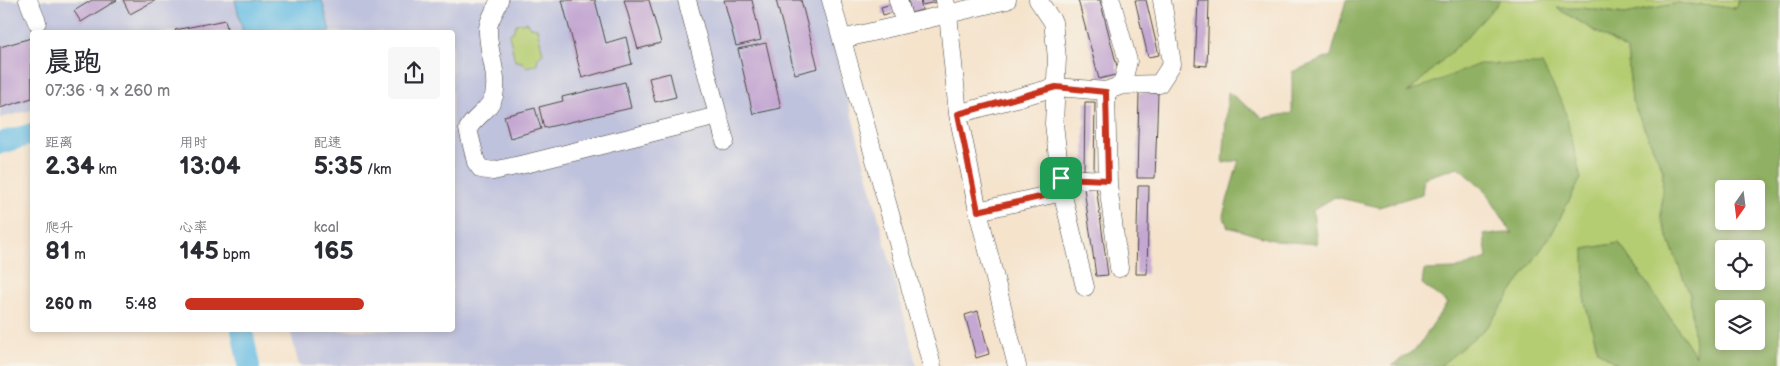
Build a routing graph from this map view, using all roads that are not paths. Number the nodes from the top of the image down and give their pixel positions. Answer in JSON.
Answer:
{"nodes":[{"id":1,"x":28,"y":0,"type":"edge"},
{"id":2,"x":500,"y":0,"type":"edge"},
{"id":3,"x":687,"y":0,"type":"edge"},
{"id":4,"x":831,"y":0,"type":"edge"},
{"id":5,"x":898,"y":0,"type":"edge"},
{"id":6,"x":1006,"y":0,"type":"edge"},
{"id":7,"x":1038,"y":0,"type":"edge"},
{"id":8,"x":1111,"y":0,"type":"edge"},
{"id":9,"x":1162,"y":0,"type":"edge"},
{"id":10,"x":946,"y":7,"type":"edge"},
{"id":11,"x":37,"y":22,"type":"dead end"},
{"id":12,"x":905,"y":24,"type":"junction"},
{"id":13,"x":842,"y":40,"type":"junction"},
{"id":14,"x":1056,"y":87,"type":"junction"},
{"id":15,"x":1114,"y":88,"type":"junction"},
{"id":16,"x":958,"y":114,"type":"junction"},
{"id":17,"x":718,"y":116,"type":"junction"},
{"id":18,"x":725,"y":141,"type":"dead end"},
{"id":19,"x":1108,"y":180,"type":"junction"},
{"id":20,"x":1062,"y":185,"type":"junction"},
{"id":21,"x":978,"y":211,"type":"junction"},
{"id":22,"x":1119,"y":268,"type":"dead end"},
{"id":23,"x":1085,"y":287,"type":"dead end"},
{"id":24,"x":932,"y":366,"type":"edge"},
{"id":25,"x":1017,"y":366,"type":"edge"}],
"edges":[{"from":1,"to":11,"type":"street"},
{"from":2,"to":17,"type":"street"},
{"from":3,"to":17,"type":"street"},
{"from":4,"to":13,"type":"street"},
{"from":5,"to":12,"type":"street"},
{"from":6,"to":10,"type":"street"},
{"from":7,"to":14,"type":"street"},
{"from":8,"to":15,"type":"street"},
{"from":9,"to":15,"type":"street"},
{"from":10,"to":12,"type":"street"},
{"from":10,"to":16,"type":"street"},
{"from":12,"to":13,"type":"street"},
{"from":13,"to":24,"type":"street"},
{"from":14,"to":15,"type":"street"},
{"from":14,"to":16,"type":"street"},
{"from":14,"to":20,"type":"street"},
{"from":15,"to":19,"type":"street"},
{"from":16,"to":21,"type":"street"},
{"from":17,"to":18,"type":"street"},
{"from":19,"to":20,"type":"street"},
{"from":19,"to":22,"type":"street"},
{"from":20,"to":21,"type":"street"},
{"from":20,"to":23,"type":"street"},
{"from":21,"to":25,"type":"street"}]}
